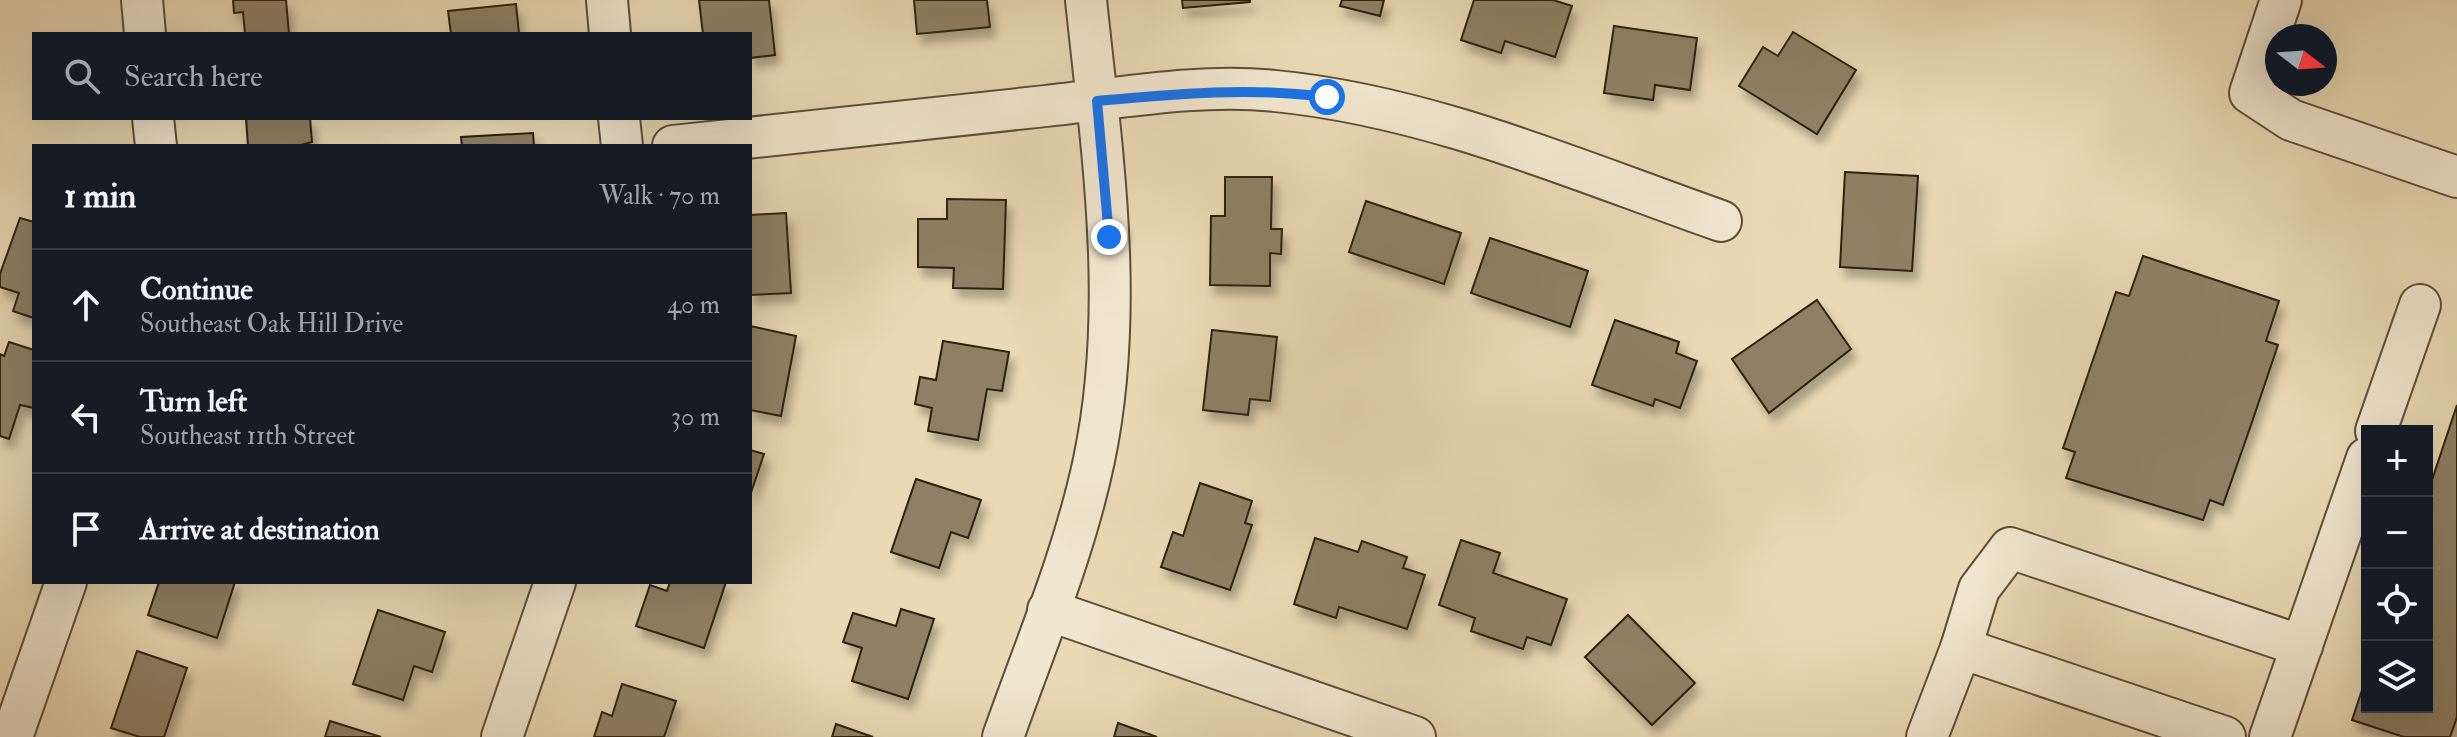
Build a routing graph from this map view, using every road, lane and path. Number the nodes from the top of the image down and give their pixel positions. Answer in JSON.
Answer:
{"nodes":[{"id":1,"x":142,"y":0,"type":"edge"},
{"id":2,"x":607,"y":0,"type":"edge"},
{"id":3,"x":1086,"y":0,"type":"edge"},
{"id":4,"x":2281,"y":0,"type":"edge"},
{"id":5,"x":145,"y":32,"type":"edge"},
{"id":6,"x":610,"y":32,"type":"edge"},
{"id":7,"x":1097,"y":101,"type":"junction"},
{"id":8,"x":153,"y":120,"type":"edge"},
{"id":9,"x":619,"y":120,"type":"edge"},
{"id":10,"x":156,"y":144,"type":"edge"},
{"id":11,"x":622,"y":144,"type":"edge"},
{"id":12,"x":692,"y":144,"type":"edge"},
{"id":13,"x":2457,"y":177,"type":"edge"},
{"id":14,"x":1721,"y":221,"type":"dead end"},
{"id":15,"x":2420,"y":305,"type":"dead end"},
{"id":16,"x":2378,"y":425,"type":"edge"},
{"id":17,"x":2361,"y":475,"type":"edge"},
{"id":18,"x":65,"y":584,"type":"edge"},
{"id":19,"x":554,"y":584,"type":"edge"},
{"id":20,"x":1048,"y":610,"type":"junction"},
{"id":21,"x":2302,"y":646,"type":"junction"},
{"id":22,"x":1961,"y":648,"type":"junction"},
{"id":23,"x":12,"y":737,"type":"edge"},
{"id":24,"x":502,"y":737,"type":"edge"},
{"id":25,"x":1003,"y":737,"type":"edge"},
{"id":26,"x":1415,"y":737,"type":"edge"},
{"id":27,"x":1927,"y":737,"type":"edge"},
{"id":28,"x":2225,"y":737,"type":"edge"},
{"id":29,"x":2270,"y":737,"type":"edge"}],
"edges":[{"from":1,"to":5,"type":"street"},
{"from":2,"to":6,"type":"street"},
{"from":3,"to":7,"type":"street"},
{"from":4,"to":13,"type":"street"},
{"from":7,"to":12,"type":"street"},
{"from":7,"to":14,"type":"street"},
{"from":7,"to":20,"type":"street"},
{"from":8,"to":10,"type":"street"},
{"from":9,"to":11,"type":"street"},
{"from":15,"to":16,"type":"street"},
{"from":17,"to":21,"type":"street"},
{"from":18,"to":23,"type":"street"},
{"from":19,"to":24,"type":"street"},
{"from":20,"to":25,"type":"street"},
{"from":20,"to":26,"type":"street"},
{"from":21,"to":22,"type":"street"},
{"from":21,"to":29,"type":"street"},
{"from":22,"to":27,"type":"street"},
{"from":22,"to":28,"type":"street"}]}
